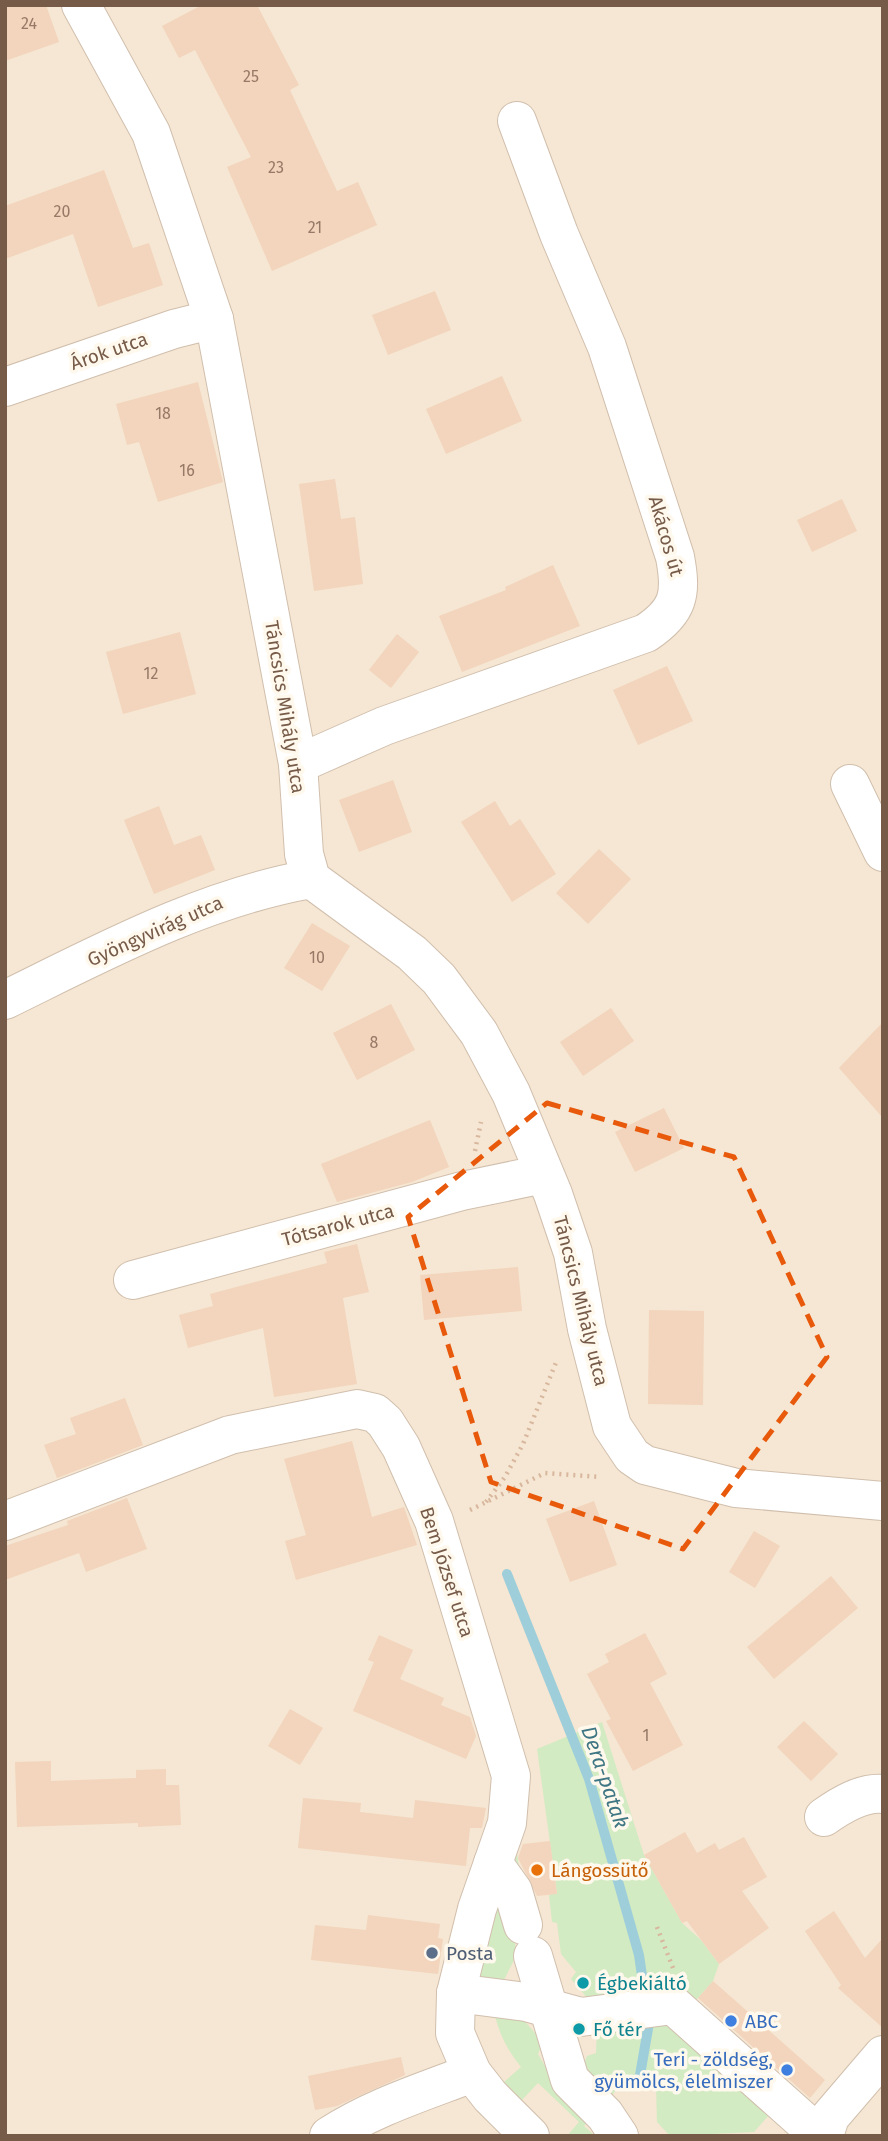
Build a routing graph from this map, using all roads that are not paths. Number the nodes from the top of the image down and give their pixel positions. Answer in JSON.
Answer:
{"nodes":[{"id":1,"x":81,"y":5,"type":"edge"},
{"id":2,"x":517,"y":121,"type":"dead end"},
{"id":3,"x":214,"y":319,"type":"junction"},
{"id":4,"x":5,"y":387,"type":"edge"},
{"id":5,"x":298,"y":764,"type":"junction"},
{"id":6,"x":850,"y":784,"type":"dead end"},
{"id":7,"x":883,"y":852,"type":"edge"},
{"id":8,"x":311,"y":879,"type":"junction"},
{"id":9,"x":5,"y":1000,"type":"edge"},
{"id":10,"x":544,"y":1174,"type":"junction"},
{"id":11,"x":133,"y":1280,"type":"dead end"},
{"id":12,"x":883,"y":1501,"type":"edge"},
{"id":13,"x":5,"y":1521,"type":"edge"},
{"id":14,"x":883,"y":1794,"type":"edge"},
{"id":15,"x":824,"y":1816,"type":"dead end"},
{"id":16,"x":493,"y":1863,"type":"junction"},
{"id":17,"x":456,"y":1993,"type":"junction"},
{"id":18,"x":549,"y":2007,"type":"junction"},
{"id":19,"x":883,"y":2055,"type":"edge"},
{"id":20,"x":472,"y":2073,"type":"junction"},
{"id":21,"x":825,"y":2129,"type":"edge"},
{"id":22,"x":329,"y":2136,"type":"edge"},
{"id":23,"x":530,"y":2136,"type":"edge"},
{"id":24,"x":619,"y":2136,"type":"edge"}],
"edges":[{"from":1,"to":3,"type":"street","name":"Táncsics Mihály utca"},
{"from":2,"to":5,"type":"street","name":"Akácos út"},
{"from":3,"to":4,"type":"street","name":"Árok utca"},
{"from":3,"to":5,"type":"street","name":"Táncsics Mihály utca"},
{"from":5,"to":8,"type":"street","name":"Táncsics Mihály utca"},
{"from":6,"to":7,"type":"street"},
{"from":8,"to":9,"type":"street","name":"Gyöngyvirág utca"},
{"from":8,"to":10,"type":"street","name":"Táncsics Mihály utca"},
{"from":10,"to":11,"type":"street","name":"Tótsarok utca"},
{"from":10,"to":12,"type":"street","name":"Táncsics Mihály utca"},
{"from":13,"to":16,"type":"street","name":"Bem József utca"},
{"from":14,"to":15,"type":"street"},
{"from":16,"to":17,"type":"street","name":"Bem József utca"},
{"from":16,"to":18,"type":"street"},
{"from":17,"to":18,"type":"street"},
{"from":17,"to":20,"type":"street","name":"Bem József utca"},
{"from":18,"to":21,"type":"street"},
{"from":18,"to":24,"type":"street"},
{"from":19,"to":21,"type":"street"},
{"from":20,"to":22,"type":"street"},
{"from":20,"to":23,"type":"street"}]}
